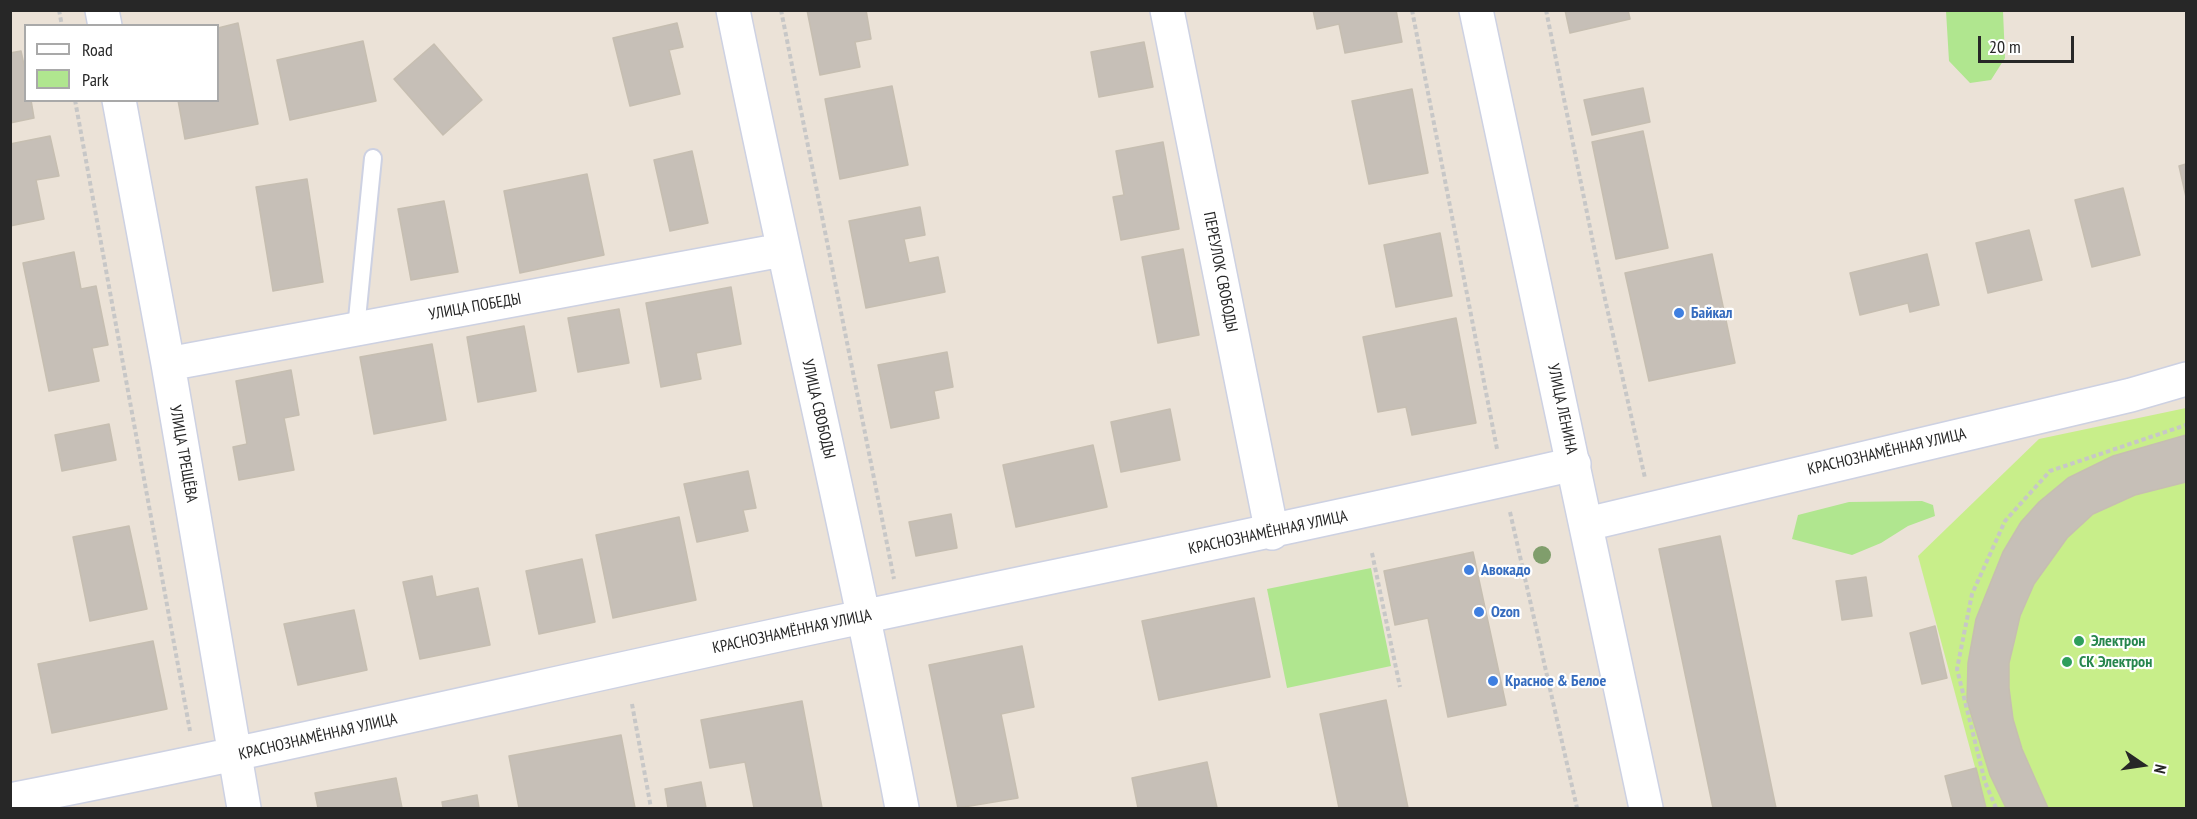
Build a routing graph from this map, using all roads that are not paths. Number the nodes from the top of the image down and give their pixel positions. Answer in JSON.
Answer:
{"nodes":[{"id":1,"x":733,"y":10,"type":"edge"},
{"id":2,"x":1167,"y":10,"type":"edge"},
{"id":3,"x":1476,"y":10,"type":"edge"},
{"id":4,"x":119,"y":102,"type":"edge"},
{"id":5,"x":373,"y":158,"type":"dead end"},
{"id":6,"x":782,"y":250,"type":"junction"},
{"id":7,"x":356,"y":329,"type":"junction"},
{"id":8,"x":168,"y":364,"type":"junction"},
{"id":9,"x":2187,"y":379,"type":"edge"},
{"id":10,"x":1574,"y":464,"type":"junction"},
{"id":11,"x":1587,"y":524,"type":"junction"},
{"id":12,"x":1272,"y":533,"type":"junction"},
{"id":13,"x":865,"y":616,"type":"junction"},
{"id":14,"x":234,"y":755,"type":"junction"},
{"id":15,"x":10,"y":800,"type":"edge"},
{"id":16,"x":244,"y":808,"type":"edge"},
{"id":17,"x":902,"y":808,"type":"edge"},
{"id":18,"x":1646,"y":808,"type":"edge"}],
"edges":[{"from":1,"to":6,"type":"street","name":"УЛИЦА СВОБОДЫ"},
{"from":2,"to":12,"type":"street","name":"ПЕРЕУЛОК СВОБОДЫ"},
{"from":3,"to":10,"type":"street","name":"УЛИЦА ЛЕНИНА"},
{"from":4,"to":8,"type":"street","name":"УЛИЦА ТРЕЩЁВА"},
{"from":5,"to":7,"type":"lane"},
{"from":6,"to":7,"type":"street","name":"УЛИЦА ПОБЕДЫ"},
{"from":6,"to":13,"type":"street","name":"УЛИЦА СВОБОДЫ"},
{"from":7,"to":8,"type":"street","name":"УЛИЦА ПОБЕДЫ"},
{"from":8,"to":14,"type":"street","name":"УЛИЦА ТРЕЩЁВА"},
{"from":9,"to":11,"type":"street","name":"КРАСНОЗНАМЁННАЯ УЛИЦА"},
{"from":10,"to":11,"type":"street","name":"УЛИЦА ЛЕНИНА"},
{"from":10,"to":12,"type":"street","name":"КРАСНОЗНАМЁННАЯ УЛИЦА"},
{"from":11,"to":18,"type":"street","name":"УЛИЦА ЛЕНИНА"},
{"from":12,"to":13,"type":"street","name":"КРАСНОЗНАМЁННАЯ УЛИЦА"},
{"from":13,"to":14,"type":"street","name":"КРАСНОЗНАМЁННАЯ УЛИЦА"},
{"from":13,"to":17,"type":"street","name":"УЛИЦА СВОБОДЫ"},
{"from":14,"to":15,"type":"street","name":"КРАСНОЗНАМЁННАЯ УЛИЦА"},
{"from":14,"to":16,"type":"street","name":"УЛИЦА ТРЕЩЁВА"}]}
